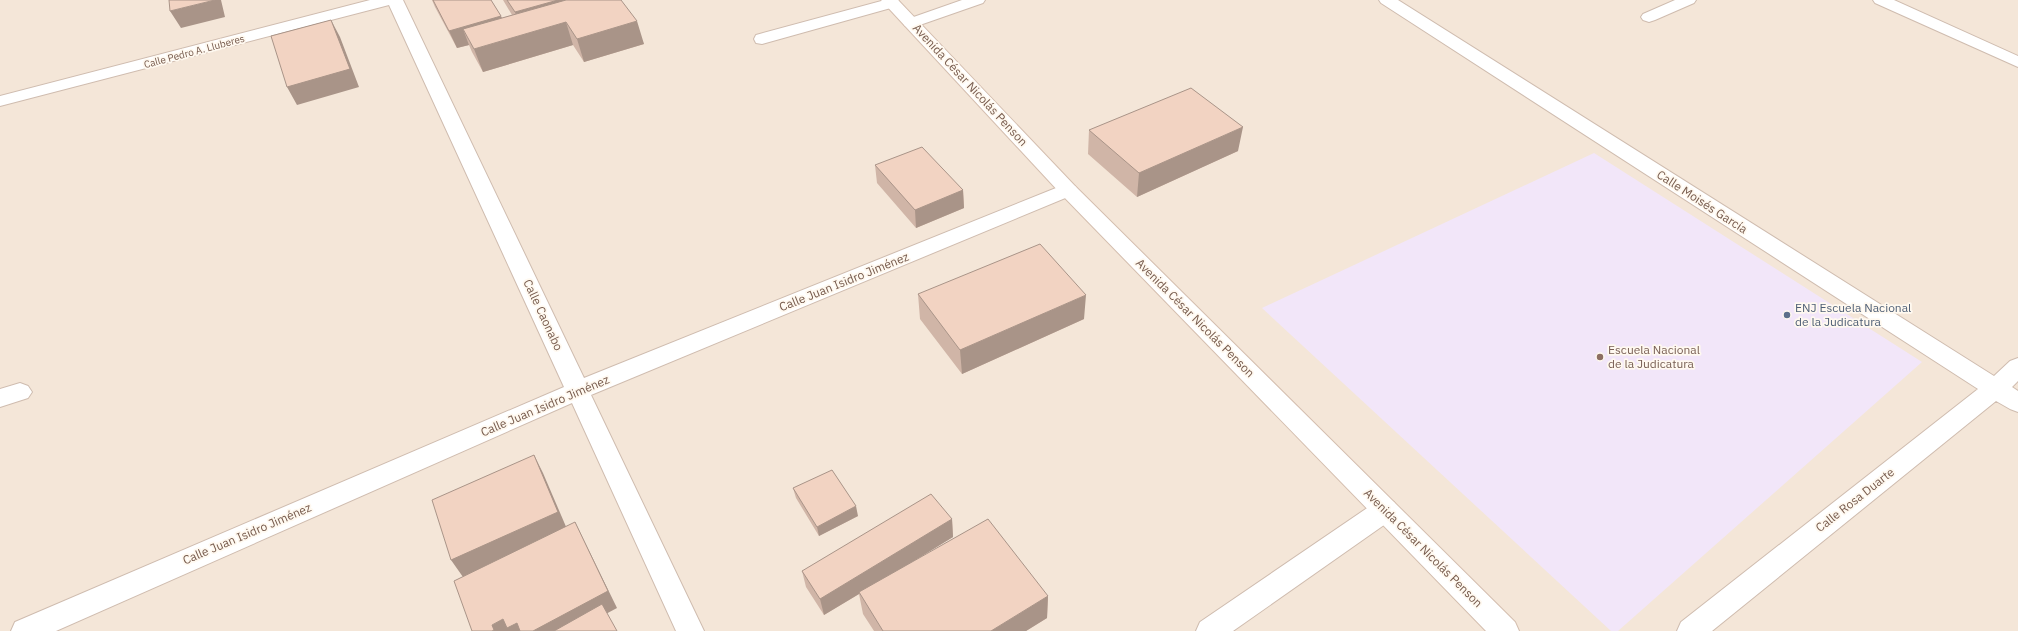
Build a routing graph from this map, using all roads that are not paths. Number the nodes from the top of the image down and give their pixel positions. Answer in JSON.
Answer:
{"nodes":[{"id":1,"x":389,"y":0,"type":"edge"},
{"id":2,"x":395,"y":0,"type":"edge"},
{"id":3,"x":977,"y":0,"type":"edge"},
{"id":4,"x":1387,"y":0,"type":"edge"},
{"id":5,"x":1688,"y":0,"type":"edge"},
{"id":6,"x":1880,"y":0,"type":"edge"},
{"id":7,"x":891,"y":2,"type":"edge"},
{"id":8,"x":1649,"y":17,"type":"dead end"},
{"id":9,"x":911,"y":23,"type":"junction"},
{"id":10,"x":762,"y":39,"type":"dead end"},
{"id":11,"x":2018,"y":62,"type":"edge"},
{"id":12,"x":0,"y":102,"type":"edge"},
{"id":13,"x":1068,"y":190,"type":"junction"},
{"id":14,"x":2018,"y":367,"type":"edge"},
{"id":15,"x":1995,"y":389,"type":"junction"},
{"id":16,"x":579,"y":390,"type":"junction"},
{"id":17,"x":2018,"y":403,"type":"edge"},
{"id":18,"x":1385,"y":510,"type":"junction"},
{"id":19,"x":25,"y":631,"type":"edge"},
{"id":20,"x":690,"y":631,"type":"edge"},
{"id":21,"x":1210,"y":631,"type":"edge"},
{"id":22,"x":1505,"y":631,"type":"edge"},
{"id":23,"x":1691,"y":631,"type":"edge"}],
"edges":[{"from":1,"to":12,"type":"street","name":"Calle Pedro A. Lluberes"},
{"from":2,"to":16,"type":"street","name":"Calle Caonabo"},
{"from":3,"to":9,"type":"street"},
{"from":4,"to":15,"type":"street","name":"Calle Moisés García"},
{"from":5,"to":8,"type":"street"},
{"from":6,"to":11,"type":"street"},
{"from":7,"to":9,"type":"street","name":"Avenida César Nicolás Penson"},
{"from":7,"to":10,"type":"street"},
{"from":9,"to":13,"type":"street","name":"Avenida César Nicolás Penson"},
{"from":13,"to":16,"type":"street","name":"Calle Juan Isidro Jiménez"},
{"from":13,"to":18,"type":"street","name":"Avenida César Nicolás Penson"},
{"from":14,"to":15,"type":"street","name":"Calle Rosa Duarte"},
{"from":15,"to":17,"type":"street","name":"Calle Moisés García"},
{"from":15,"to":23,"type":"street","name":"Calle Rosa Duarte"},
{"from":16,"to":19,"type":"street","name":"Calle Juan Isidro Jiménez"},
{"from":16,"to":20,"type":"street","name":"Calle Caonabo"},
{"from":18,"to":21,"type":"street"},
{"from":18,"to":22,"type":"street","name":"Avenida César Nicolás Penson"}]}
